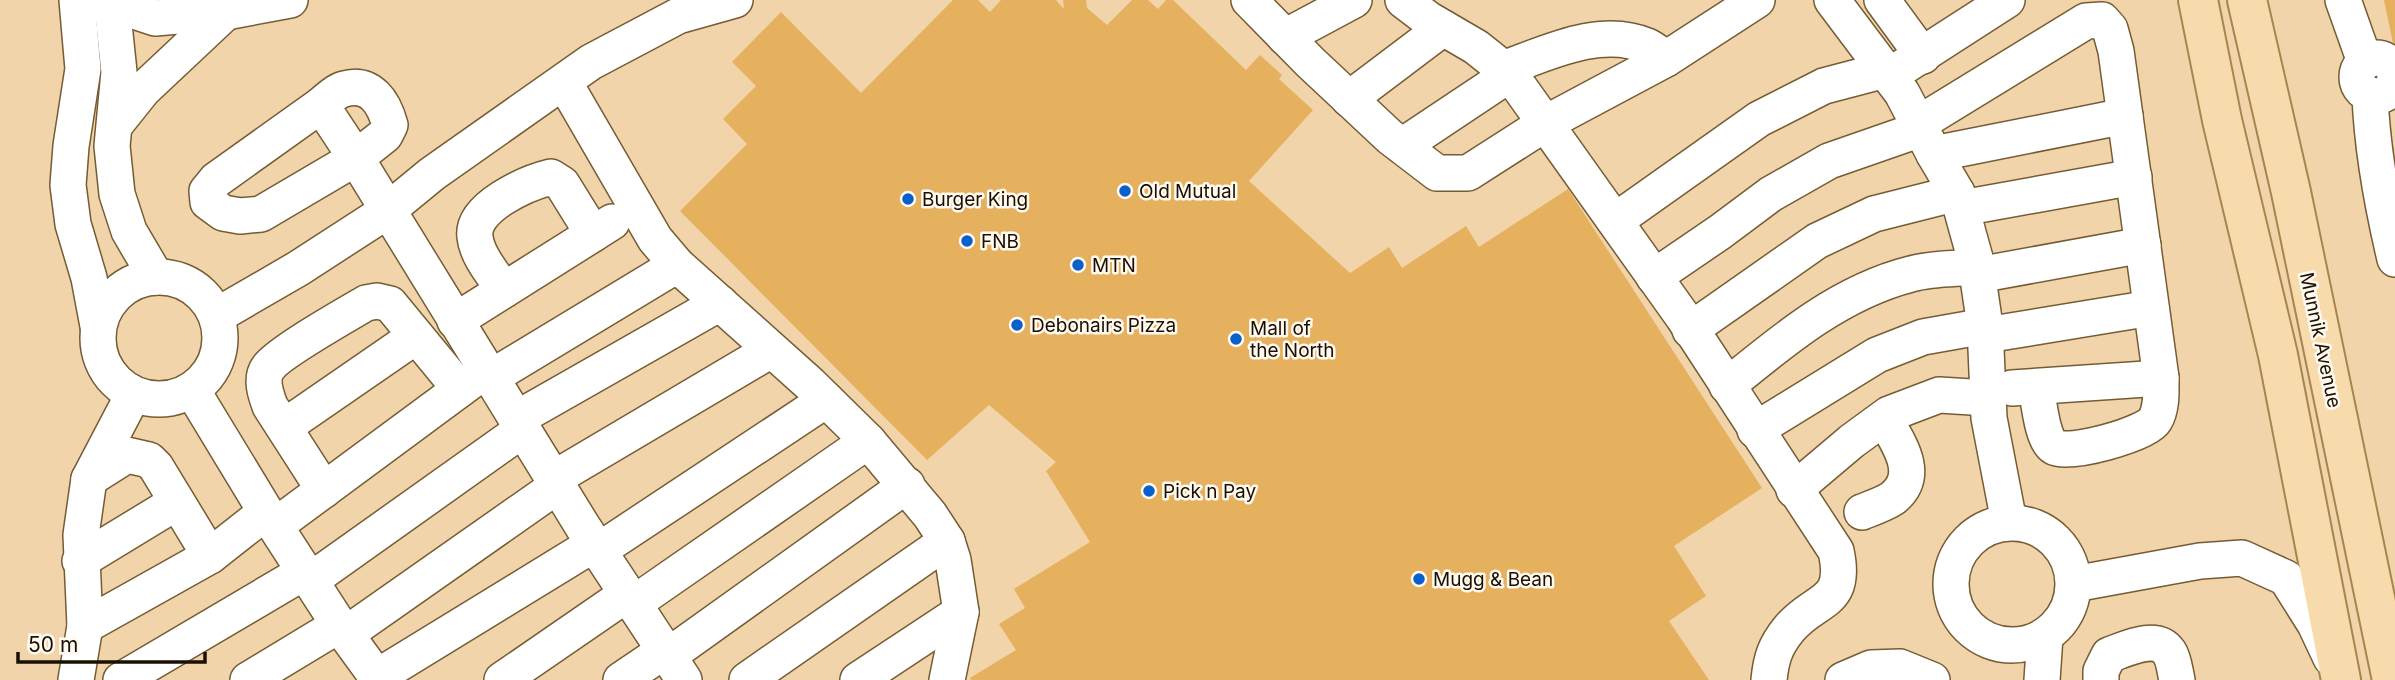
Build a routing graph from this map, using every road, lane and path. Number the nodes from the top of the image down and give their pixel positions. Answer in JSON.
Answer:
{"nodes":[{"id":1,"x":78,"y":0,"type":"edge"},
{"id":2,"x":290,"y":0,"type":"edge"},
{"id":3,"x":735,"y":0,"type":"edge"},
{"id":4,"x":1249,"y":0,"type":"edge"},
{"id":5,"x":1354,"y":0,"type":"edge"},
{"id":6,"x":1403,"y":0,"type":"edge"},
{"id":7,"x":1832,"y":0,"type":"edge"},
{"id":8,"x":1882,"y":0,"type":"edge"},
{"id":9,"x":2198,"y":0,"type":"edge"},
{"id":10,"x":2247,"y":0,"type":"edge"},
{"id":11,"x":2343,"y":0,"type":"edge"},
{"id":12,"x":2005,"y":1,"type":"edge"},
{"id":13,"x":107,"y":3,"type":"edge"},
{"id":14,"x":1744,"y":4,"type":"edge"},
{"id":15,"x":226,"y":12,"type":"junction"},
{"id":16,"x":1961,"y":12,"type":"edge"},
{"id":17,"x":1443,"y":28,"type":"junction"},
{"id":18,"x":1285,"y":37,"type":"junction"},
{"id":19,"x":1923,"y":56,"type":"junction"},
{"id":20,"x":1666,"y":59,"type":"junction"},
{"id":21,"x":1506,"y":72,"type":"junction"},
{"id":22,"x":1887,"y":73,"type":"junction"},
{"id":23,"x":2381,"y":74,"type":"edge"},
{"id":24,"x":564,"y":82,"type":"junction"},
{"id":25,"x":1349,"y":99,"type":"junction"},
{"id":26,"x":321,"y":105,"type":"junction"},
{"id":27,"x":2125,"y":116,"type":"junction"},
{"id":28,"x":1546,"y":124,"type":"junction"},
{"id":29,"x":115,"y":125,"type":"junction"},
{"id":30,"x":1924,"y":135,"type":"junction"},
{"id":31,"x":1402,"y":146,"type":"junction"},
{"id":32,"x":356,"y":158,"type":"junction"},
{"id":33,"x":2134,"y":177,"type":"junction"},
{"id":34,"x":1960,"y":201,"type":"junction"},
{"id":35,"x":635,"y":207,"type":"junction"},
{"id":36,"x":387,"y":211,"type":"junction"},
{"id":37,"x":1615,"y":221,"type":"junction"},
{"id":38,"x":593,"y":234,"type":"junction"},
{"id":39,"x":2143,"y":244,"type":"junction"},
{"id":40,"x":2395,"y":259,"type":"edge"},
{"id":41,"x":677,"y":265,"type":"junction"},
{"id":42,"x":1977,"y":271,"type":"junction"},
{"id":43,"x":156,"y":277,"type":"junction"},
{"id":44,"x":1654,"y":277,"type":"junction"},
{"id":45,"x":504,"y":290,"type":"junction"},
{"id":46,"x":720,"y":303,"type":"junction"},
{"id":47,"x":2151,"y":308,"type":"junction"},
{"id":48,"x":218,"y":315,"type":"junction"},
{"id":49,"x":455,"y":321,"type":"junction"},
{"id":50,"x":98,"y":326,"type":"junction"},
{"id":51,"x":1690,"y":330,"type":"junction"},
{"id":52,"x":1985,"y":330,"type":"junction"},
{"id":53,"x":416,"y":336,"type":"junction"},
{"id":54,"x":771,"y":350,"type":"junction"},
{"id":55,"x":2161,"y":378,"type":"junction"},
{"id":56,"x":479,"y":379,"type":"junction"},
{"id":57,"x":1727,"y":386,"type":"junction"},
{"id":58,"x":2036,"y":387,"type":"junction"},
{"id":59,"x":192,"y":390,"type":"junction"},
{"id":60,"x":1988,"y":394,"type":"junction"},
{"id":61,"x":133,"y":395,"type":"junction"},
{"id":62,"x":826,"y":400,"type":"junction"},
{"id":63,"x":1884,"y":418,"type":"junction"},
{"id":64,"x":519,"y":424,"type":"junction"},
{"id":65,"x":284,"y":427,"type":"junction"},
{"id":66,"x":1755,"y":430,"type":"junction"},
{"id":67,"x":867,"y":440,"type":"junction"},
{"id":68,"x":89,"y":479,"type":"junction"},
{"id":69,"x":555,"y":482,"type":"junction"},
{"id":70,"x":907,"y":485,"type":"junction"},
{"id":71,"x":324,"y":490,"type":"junction"},
{"id":72,"x":1794,"y":490,"type":"junction"},
{"id":73,"x":177,"y":502,"type":"junction"},
{"id":74,"x":1862,"y":512,"type":"dead end"},
{"id":75,"x":270,"y":519,"type":"junction"},
{"id":76,"x":2009,"y":522,"type":"junction"},
{"id":77,"x":947,"y":541,"type":"junction"},
{"id":78,"x":596,"y":548,"type":"junction"},
{"id":79,"x":210,"y":556,"type":"junction"},
{"id":80,"x":80,"y":561,"type":"junction"},
{"id":81,"x":308,"y":576,"type":"junction"},
{"id":82,"x":2074,"y":584,"type":"junction"},
{"id":83,"x":630,"y":599,"type":"junction"},
{"id":84,"x":961,"y":612,"type":"junction"},
{"id":85,"x":85,"y":626,"type":"junction"},
{"id":86,"x":343,"y":629,"type":"junction"},
{"id":87,"x":2045,"y":636,"type":"junction"},
{"id":88,"x":672,"y":662,"type":"edge"},
{"id":89,"x":378,"y":679,"type":"edge"},
{"id":90,"x":76,"y":680,"type":"edge"},
{"id":91,"x":121,"y":680,"type":"edge"},
{"id":92,"x":248,"y":680,"type":"edge"},
{"id":93,"x":502,"y":680,"type":"edge"},
{"id":94,"x":621,"y":680,"type":"edge"},
{"id":95,"x":747,"y":680,"type":"edge"},
{"id":96,"x":858,"y":680,"type":"edge"},
{"id":97,"x":947,"y":680,"type":"edge"},
{"id":98,"x":1769,"y":680,"type":"edge"},
{"id":99,"x":1843,"y":680,"type":"edge"},
{"id":100,"x":1931,"y":680,"type":"edge"},
{"id":101,"x":2042,"y":680,"type":"edge"},
{"id":102,"x":2101,"y":680,"type":"edge"},
{"id":103,"x":2177,"y":680,"type":"edge"},
{"id":104,"x":2341,"y":680,"type":"edge"},
{"id":105,"x":2392,"y":680,"type":"edge"}],
"edges":[{"from":1,"to":50,"type":"street"},
{"from":2,"to":15,"type":"street"},
{"from":3,"to":24,"type":"street"},
{"from":4,"to":18,"type":"street"},
{"from":5,"to":18,"type":"street"},
{"from":6,"to":17,"type":"street"},
{"from":7,"to":22,"type":"street"},
{"from":8,"to":19,"type":"street"},
{"from":9,"to":104,"type":"main road"},
{"from":10,"to":105,"type":"main road","name":"Munnik Avenue"},
{"from":11,"to":23,"type":"street"},
{"from":12,"to":16,"type":"street"},
{"from":13,"to":15,"type":"street"},
{"from":13,"to":29,"type":"street"},
{"from":14,"to":20,"type":"street"},
{"from":15,"to":29,"type":"street"},
{"from":16,"to":19,"type":"street"},
{"from":17,"to":21,"type":"street"},
{"from":17,"to":25,"type":"street"},
{"from":18,"to":25,"type":"street"},
{"from":19,"to":22,"type":"street"},
{"from":20,"to":21,"type":"street"},
{"from":20,"to":28,"type":"street"},
{"from":21,"to":28,"type":"street"},
{"from":21,"to":31,"type":"street"},
{"from":22,"to":30,"type":"street"},
{"from":22,"to":37,"type":"street"},
{"from":23,"to":40,"type":"street"},
{"from":24,"to":35,"type":"street"},
{"from":24,"to":36,"type":"street"},
{"from":25,"to":31,"type":"street"},
{"from":26,"to":32,"type":"street"},
{"from":26,"to":32,"type":"street"},
{"from":26,"to":32,"type":"street"},
{"from":27,"to":30,"type":"street"},
{"from":27,"to":30,"type":"street"},
{"from":27,"to":33,"type":"street"},
{"from":28,"to":31,"type":"street"},
{"from":28,"to":37,"type":"street"},
{"from":29,"to":43,"type":"street"},
{"from":30,"to":34,"type":"street"},
{"from":30,"to":44,"type":"street"},
{"from":32,"to":36,"type":"street"},
{"from":33,"to":34,"type":"street"},
{"from":33,"to":39,"type":"street"},
{"from":34,"to":42,"type":"street"},
{"from":34,"to":51,"type":"street"},
{"from":35,"to":38,"type":"street"},
{"from":35,"to":41,"type":"street"},
{"from":36,"to":48,"type":"street"},
{"from":36,"to":49,"type":"street"},
{"from":37,"to":44,"type":"street"},
{"from":38,"to":45,"type":"street"},
{"from":38,"to":45,"type":"street"},
{"from":39,"to":42,"type":"street"},
{"from":39,"to":47,"type":"street"},
{"from":41,"to":46,"type":"street"},
{"from":41,"to":56,"type":"street"},
{"from":42,"to":52,"type":"street"},
{"from":42,"to":57,"type":"street"},
{"from":43,"to":48,"type":"street"},
{"from":43,"to":50,"type":"street"},
{"from":44,"to":51,"type":"street"},
{"from":45,"to":49,"type":"street"},
{"from":46,"to":54,"type":"street"},
{"from":46,"to":64,"type":"street"},
{"from":47,"to":52,"type":"street"},
{"from":47,"to":55,"type":"street"},
{"from":48,"to":59,"type":"street"},
{"from":49,"to":56,"type":"street"},
{"from":50,"to":61,"type":"street"},
{"from":51,"to":57,"type":"street"},
{"from":52,"to":60,"type":"street"},
{"from":52,"to":66,"type":"street"},
{"from":53,"to":56,"type":"street"},
{"from":53,"to":65,"type":"street"},
{"from":53,"to":65,"type":"street"},
{"from":54,"to":62,"type":"street"},
{"from":54,"to":69,"type":"street"},
{"from":55,"to":58,"type":"street"},
{"from":55,"to":58,"type":"street"},
{"from":56,"to":64,"type":"street"},
{"from":56,"to":71,"type":"street"},
{"from":57,"to":66,"type":"street"},
{"from":58,"to":60,"type":"street"},
{"from":59,"to":61,"type":"street"},
{"from":59,"to":75,"type":"street"},
{"from":60,"to":63,"type":"street"},
{"from":60,"to":76,"type":"street"},
{"from":61,"to":68,"type":"street"},
{"from":62,"to":67,"type":"street"},
{"from":62,"to":78,"type":"street"},
{"from":63,"to":72,"type":"street"},
{"from":63,"to":74,"type":"street"},
{"from":64,"to":69,"type":"street"},
{"from":64,"to":81,"type":"street"},
{"from":65,"to":71,"type":"street"},
{"from":66,"to":72,"type":"street"},
{"from":67,"to":70,"type":"street"},
{"from":67,"to":83,"type":"street"},
{"from":68,"to":73,"type":"street"},
{"from":68,"to":80,"type":"street"},
{"from":69,"to":78,"type":"street"},
{"from":69,"to":86,"type":"street"},
{"from":70,"to":77,"type":"street"},
{"from":70,"to":88,"type":"street"},
{"from":71,"to":75,"type":"street"},
{"from":72,"to":98,"type":"street"},
{"from":73,"to":79,"type":"street"},
{"from":73,"to":80,"type":"street"},
{"from":75,"to":79,"type":"street"},
{"from":75,"to":81,"type":"street"},
{"from":76,"to":82,"type":"street"},
{"from":76,"to":87,"type":"street"},
{"from":77,"to":84,"type":"street"},
{"from":77,"to":95,"type":"street"},
{"from":78,"to":83,"type":"street"},
{"from":78,"to":89,"type":"street"},
{"from":79,"to":85,"type":"street"},
{"from":80,"to":85,"type":"street"},
{"from":81,"to":86,"type":"street"},
{"from":81,"to":91,"type":"street"},
{"from":82,"to":87,"type":"street"},
{"from":82,"to":104,"type":"street"},
{"from":83,"to":88,"type":"street"},
{"from":83,"to":93,"type":"street"},
{"from":84,"to":96,"type":"street"},
{"from":84,"to":97,"type":"street"},
{"from":85,"to":90,"type":"street"},
{"from":86,"to":89,"type":"street"},
{"from":86,"to":92,"type":"street"},
{"from":87,"to":101,"type":"street"},
{"from":88,"to":94,"type":"street"},
{"from":99,"to":100,"type":"street"},
{"from":102,"to":103,"type":"street"}]}
